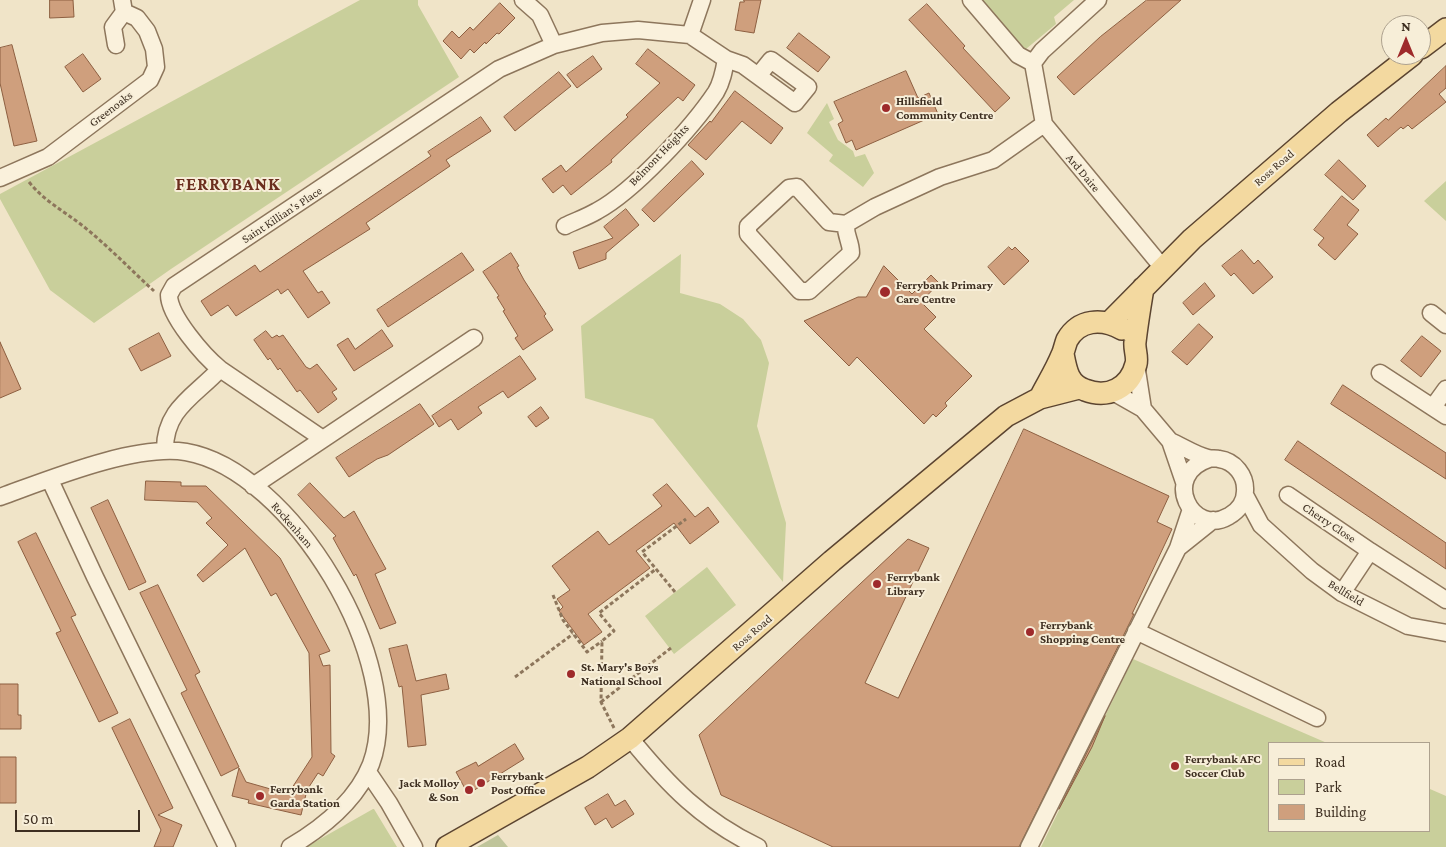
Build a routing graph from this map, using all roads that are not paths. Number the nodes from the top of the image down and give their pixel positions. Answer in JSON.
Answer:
{"nodes":[{"id":1,"x":523,"y":0,"type":"edge"},
{"id":2,"x":702,"y":0,"type":"edge"},
{"id":3,"x":971,"y":0,"type":"edge"},
{"id":4,"x":1098,"y":0,"type":"edge"},
{"id":5,"x":123,"y":6,"type":"edge"},
{"id":6,"x":1446,"y":29,"type":"edge"},
{"id":7,"x":690,"y":35,"type":"junction"},
{"id":8,"x":1431,"y":40,"type":"edge"},
{"id":9,"x":116,"y":45,"type":"dead end"},
{"id":10,"x":554,"y":45,"type":"junction"},
{"id":11,"x":726,"y":59,"type":"junction"},
{"id":12,"x":1033,"y":63,"type":"junction"},
{"id":13,"x":1399,"y":65,"type":"edge"},
{"id":14,"x":758,"y":76,"type":"dead end"},
{"id":15,"x":1044,"y":124,"type":"junction"},
{"id":16,"x":0,"y":178,"type":"edge"},
{"id":17,"x":846,"y":224,"type":"junction"},
{"id":18,"x":565,"y":226,"type":"dead end"},
{"id":19,"x":1163,"y":268,"type":"junction"},
{"id":20,"x":1143,"y":288,"type":"junction"},
{"id":21,"x":1431,"y":313,"type":"dead end"},
{"id":22,"x":1110,"y":322,"type":"junction"},
{"id":23,"x":1446,"y":325,"type":"edge"},
{"id":24,"x":474,"y":338,"type":"dead end"},
{"id":25,"x":1063,"y":354,"type":"junction"},
{"id":26,"x":1135,"y":354,"type":"junction"},
{"id":27,"x":220,"y":369,"type":"junction"},
{"id":28,"x":1380,"y":372,"type":"dead end"},
{"id":29,"x":1079,"y":388,"type":"junction"},
{"id":30,"x":1446,"y":389,"type":"edge"},
{"id":31,"x":1113,"y":392,"type":"junction"},
{"id":32,"x":1040,"y":398,"type":"junction"},
{"id":33,"x":1143,"y":408,"type":"junction"},
{"id":34,"x":1439,"y":411,"type":"edge"},
{"id":35,"x":323,"y":439,"type":"junction"},
{"id":36,"x":1170,"y":441,"type":"junction"},
{"id":37,"x":165,"y":451,"type":"junction"},
{"id":38,"x":1209,"y":459,"type":"junction"},
{"id":39,"x":50,"y":480,"type":"junction"},
{"id":40,"x":1184,"y":482,"type":"junction"},
{"id":41,"x":253,"y":486,"type":"junction"},
{"id":42,"x":1245,"y":495,"type":"junction"},
{"id":43,"x":1288,"y":496,"type":"dead end"},
{"id":44,"x":0,"y":497,"type":"edge"},
{"id":45,"x":1191,"y":509,"type":"junction"},
{"id":46,"x":1219,"y":519,"type":"junction"},
{"id":47,"x":1261,"y":525,"type":"junction"},
{"id":48,"x":1178,"y":548,"type":"junction"},
{"id":49,"x":1370,"y":551,"type":"junction"},
{"id":50,"x":1342,"y":594,"type":"junction"},
{"id":51,"x":1446,"y":600,"type":"edge"},
{"id":52,"x":1136,"y":631,"type":"junction"},
{"id":53,"x":1446,"y":633,"type":"edge"},
{"id":54,"x":1317,"y":718,"type":"dead end"},
{"id":55,"x":627,"y":741,"type":"junction"},
{"id":56,"x":368,"y":772,"type":"junction"},
{"id":57,"x":227,"y":847,"type":"edge"},
{"id":58,"x":290,"y":847,"type":"edge"},
{"id":59,"x":414,"y":847,"type":"edge"},
{"id":60,"x":447,"y":847,"type":"edge"},
{"id":61,"x":758,"y":847,"type":"edge"},
{"id":62,"x":1029,"y":847,"type":"edge"}],
"edges":[{"from":1,"to":10,"type":"street"},
{"from":2,"to":7,"type":"street"},
{"from":3,"to":12,"type":"street"},
{"from":4,"to":12,"type":"street"},
{"from":5,"to":9,"type":"street","name":"Greenoaks"},
{"from":5,"to":16,"type":"street","name":"Greenoaks"},
{"from":6,"to":8,"type":"main road"},
{"from":7,"to":10,"type":"street"},
{"from":7,"to":11,"type":"street"},
{"from":10,"to":27,"type":"street","name":"Saint Killian's Place"},
{"from":11,"to":14,"type":"street"},
{"from":11,"to":18,"type":"street","name":"Belmont Heights"},
{"from":12,"to":15,"type":"street","name":"Ard Daire"},
{"from":13,"to":19,"type":"main road","name":"Ross Road"},
{"from":15,"to":17,"type":"street"},
{"from":15,"to":19,"type":"street","name":"Ard Daire"},
{"from":17,"to":17,"type":"street"},
{"from":19,"to":20,"type":"main road","name":"Ross Road"},
{"from":20,"to":22,"type":"main road","name":"Ross Road"},
{"from":20,"to":26,"type":"main road"},
{"from":21,"to":23,"type":"street"},
{"from":22,"to":25,"type":"main road"},
{"from":22,"to":26,"type":"main road"},
{"from":24,"to":35,"type":"street"},
{"from":25,"to":29,"type":"main road"},
{"from":25,"to":32,"type":"main road"},
{"from":26,"to":31,"type":"main road"},
{"from":26,"to":33,"type":"street"},
{"from":27,"to":35,"type":"street"},
{"from":27,"to":37,"type":"street"},
{"from":28,"to":34,"type":"street"},
{"from":29,"to":31,"type":"main road"},
{"from":29,"to":32,"type":"main road","name":"Ross Road"},
{"from":30,"to":34,"type":"street"},
{"from":31,"to":33,"type":"street"},
{"from":32,"to":55,"type":"main road","name":"Ross Road"},
{"from":33,"to":36,"type":"street"},
{"from":35,"to":41,"type":"street"},
{"from":36,"to":38,"type":"street"},
{"from":36,"to":40,"type":"street"},
{"from":37,"to":39,"type":"street","name":"Rockenham"},
{"from":37,"to":41,"type":"street","name":"Rockenham"},
{"from":38,"to":40,"type":"street"},
{"from":38,"to":42,"type":"street"},
{"from":39,"to":44,"type":"street","name":"Rockenham"},
{"from":39,"to":57,"type":"street"},
{"from":40,"to":45,"type":"street"},
{"from":41,"to":56,"type":"street","name":"Rockenham"},
{"from":42,"to":46,"type":"street"},
{"from":42,"to":47,"type":"street","name":"Bellfield"},
{"from":43,"to":49,"type":"street","name":"Cherry Close"},
{"from":45,"to":46,"type":"street"},
{"from":45,"to":48,"type":"street"},
{"from":46,"to":47,"type":"street"},
{"from":46,"to":48,"type":"street"},
{"from":47,"to":50,"type":"street","name":"Bellfield"},
{"from":48,"to":52,"type":"street"},
{"from":49,"to":50,"type":"street"},
{"from":49,"to":51,"type":"street","name":"Cherry Close"},
{"from":50,"to":53,"type":"street","name":"Bellfield"},
{"from":52,"to":54,"type":"street"},
{"from":52,"to":62,"type":"street"},
{"from":55,"to":60,"type":"main road","name":"Ross Road"},
{"from":55,"to":61,"type":"street"},
{"from":56,"to":58,"type":"street","name":"Rockenham"},
{"from":56,"to":59,"type":"street"}]}
